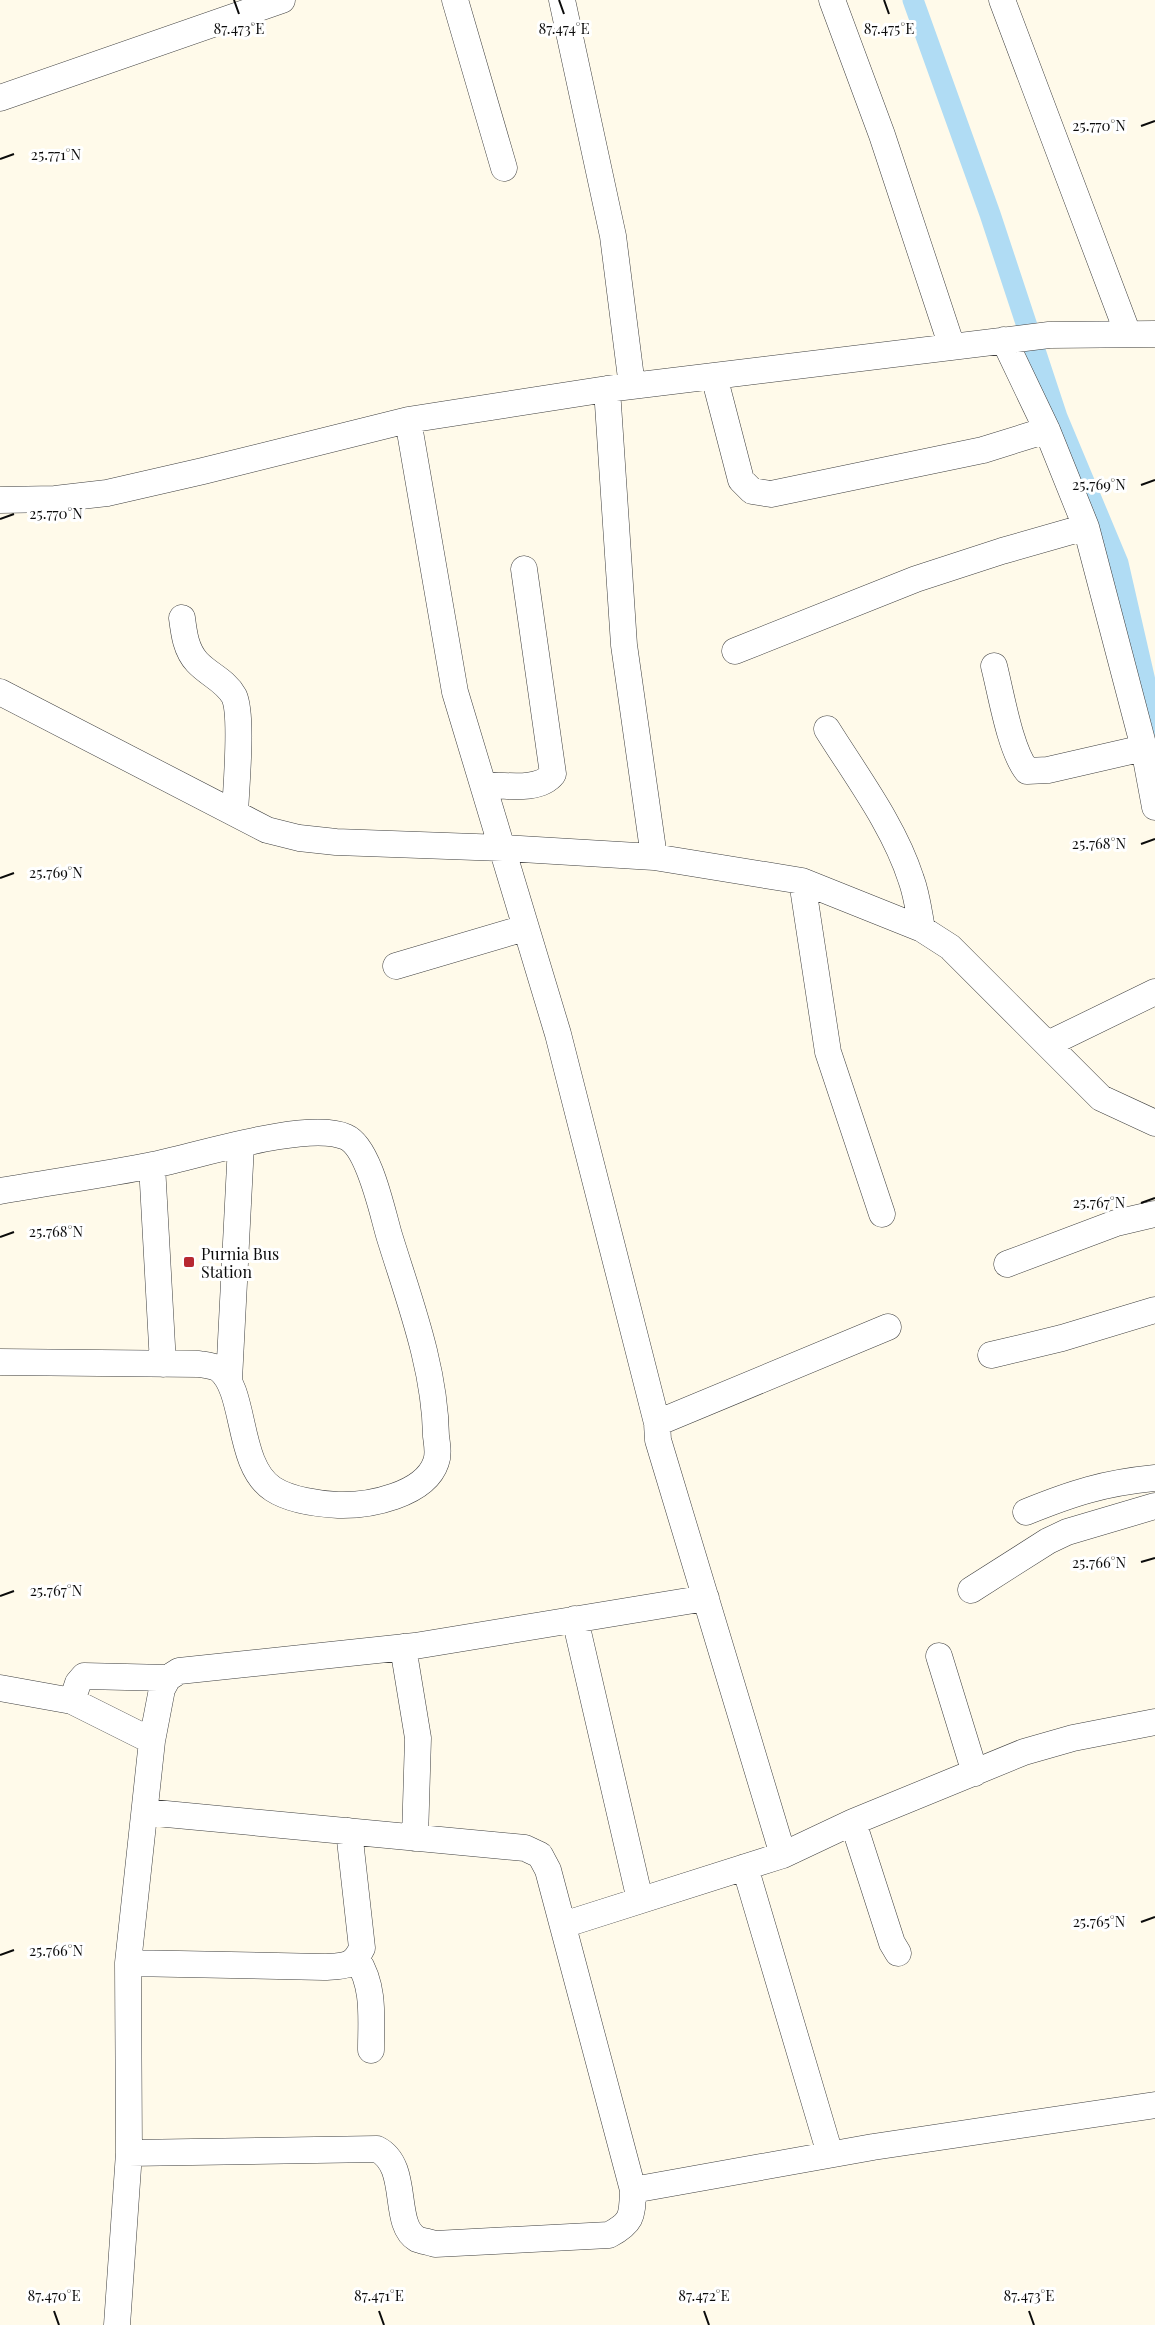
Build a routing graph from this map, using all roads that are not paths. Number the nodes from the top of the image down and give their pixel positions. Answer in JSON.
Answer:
{"nodes":[{"id":1,"x":282,"y":0,"type":"edge"},
{"id":2,"x":455,"y":0,"type":"edge"},
{"id":3,"x":562,"y":0,"type":"edge"},
{"id":4,"x":832,"y":0,"type":"edge"},
{"id":5,"x":1002,"y":0,"type":"edge"},
{"id":6,"x":0,"y":99,"type":"edge"},
{"id":7,"x":504,"y":168,"type":"dead end"},
{"id":8,"x":1128,"y":334,"type":"junction"},
{"id":9,"x":1155,"y":334,"type":"edge"},
{"id":10,"x":1011,"y":339,"type":"junction"},
{"id":11,"x":952,"y":347,"type":"junction"},
{"id":12,"x":714,"y":376,"type":"junction"},
{"id":13,"x":619,"y":387,"type":"junction"},
{"id":14,"x":408,"y":420,"type":"junction"},
{"id":15,"x":1047,"y":430,"type":"junction"},
{"id":16,"x":0,"y":500,"type":"edge"},
{"id":17,"x":1086,"y":527,"type":"junction"},
{"id":18,"x":524,"y":569,"type":"dead end"},
{"id":19,"x":182,"y":618,"type":"dead end"},
{"id":20,"x":735,"y":651,"type":"dead end"},
{"id":21,"x":994,"y":666,"type":"dead end"},
{"id":22,"x":0,"y":692,"type":"edge"},
{"id":23,"x":827,"y":729,"type":"dead end"},
{"id":24,"x":1144,"y":748,"type":"junction"},
{"id":25,"x":483,"y":785,"type":"junction"},
{"id":26,"x":1155,"y":807,"type":"edge"},
{"id":27,"x":235,"y":813,"type":"junction"},
{"id":28,"x":502,"y":848,"type":"junction"},
{"id":29,"x":654,"y":857,"type":"junction"},
{"id":30,"x":802,"y":881,"type":"junction"},
{"id":31,"x":525,"y":927,"type":"junction"},
{"id":32,"x":922,"y":929,"type":"junction"},
{"id":33,"x":396,"y":966,"type":"dead end"},
{"id":34,"x":1155,"y":992,"type":"edge"},
{"id":35,"x":1048,"y":1044,"type":"junction"},
{"id":36,"x":1155,"y":1123,"type":"edge"},
{"id":37,"x":241,"y":1145,"type":"junction"},
{"id":38,"x":152,"y":1165,"type":"junction"},
{"id":39,"x":0,"y":1191,"type":"edge"},
{"id":40,"x":882,"y":1214,"type":"dead end"},
{"id":41,"x":1155,"y":1214,"type":"edge"},
{"id":42,"x":1007,"y":1264,"type":"dead end"},
{"id":43,"x":1155,"y":1310,"type":"edge"},
{"id":44,"x":888,"y":1327,"type":"dead end"},
{"id":45,"x":991,"y":1355,"type":"dead end"},
{"id":46,"x":0,"y":1362,"type":"edge"},
{"id":47,"x":163,"y":1364,"type":"junction"},
{"id":48,"x":229,"y":1380,"type":"junction"},
{"id":49,"x":657,"y":1423,"type":"junction"},
{"id":50,"x":1155,"y":1478,"type":"edge"},
{"id":51,"x":1155,"y":1506,"type":"edge"},
{"id":52,"x":1026,"y":1512,"type":"dead end"},
{"id":53,"x":971,"y":1590,"type":"dead end"},
{"id":54,"x":706,"y":1598,"type":"junction"},
{"id":55,"x":575,"y":1619,"type":"junction"},
{"id":56,"x":403,"y":1647,"type":"junction"},
{"id":57,"x":939,"y":1656,"type":"dead end"},
{"id":58,"x":168,"y":1678,"type":"junction"},
{"id":59,"x":0,"y":1688,"type":"edge"},
{"id":60,"x":72,"y":1701,"type":"junction"},
{"id":61,"x":1155,"y":1722,"type":"edge"},
{"id":62,"x":152,"y":1741,"type":"junction"},
{"id":63,"x":975,"y":1773,"type":"junction"},
{"id":64,"x":145,"y":1812,"type":"junction"},
{"id":65,"x":853,"y":1822,"type":"junction"},
{"id":66,"x":349,"y":1831,"type":"junction"},
{"id":67,"x":415,"y":1838,"type":"junction"},
{"id":68,"x":783,"y":1855,"type":"junction"},
{"id":69,"x":745,"y":1867,"type":"junction"},
{"id":70,"x":640,"y":1900,"type":"junction"},
{"id":71,"x":562,"y":1925,"type":"junction"},
{"id":72,"x":898,"y":1953,"type":"dead end"},
{"id":73,"x":357,"y":1959,"type":"junction"},
{"id":74,"x":128,"y":1963,"type":"junction"},
{"id":75,"x":371,"y":2050,"type":"dead end"},
{"id":76,"x":1155,"y":2105,"type":"edge"},
{"id":77,"x":129,"y":2152,"type":"junction"},
{"id":78,"x":830,"y":2154,"type":"junction"},
{"id":79,"x":633,"y":2190,"type":"junction"},
{"id":80,"x":117,"y":2325,"type":"edge"}],
"edges":[{"from":1,"to":6,"type":"street"},
{"from":2,"to":7,"type":"street"},
{"from":3,"to":13,"type":"street"},
{"from":4,"to":11,"type":"street"},
{"from":5,"to":8,"type":"street"},
{"from":8,"to":9,"type":"street"},
{"from":8,"to":10,"type":"street"},
{"from":10,"to":11,"type":"street"},
{"from":10,"to":15,"type":"street"},
{"from":11,"to":12,"type":"street"},
{"from":12,"to":13,"type":"street"},
{"from":12,"to":15,"type":"street"},
{"from":13,"to":14,"type":"street"},
{"from":13,"to":29,"type":"street"},
{"from":14,"to":16,"type":"street"},
{"from":14,"to":25,"type":"street"},
{"from":15,"to":17,"type":"street"},
{"from":17,"to":20,"type":"street"},
{"from":17,"to":24,"type":"street"},
{"from":18,"to":25,"type":"street"},
{"from":19,"to":27,"type":"street"},
{"from":21,"to":24,"type":"street"},
{"from":22,"to":27,"type":"street"},
{"from":23,"to":32,"type":"street"},
{"from":24,"to":26,"type":"street"},
{"from":25,"to":28,"type":"street"},
{"from":27,"to":28,"type":"street"},
{"from":28,"to":29,"type":"street"},
{"from":28,"to":31,"type":"street"},
{"from":29,"to":30,"type":"street"},
{"from":30,"to":32,"type":"street"},
{"from":30,"to":40,"type":"street"},
{"from":31,"to":33,"type":"street"},
{"from":31,"to":49,"type":"street"},
{"from":32,"to":35,"type":"street"},
{"from":34,"to":35,"type":"street"},
{"from":35,"to":36,"type":"street"},
{"from":37,"to":38,"type":"street"},
{"from":37,"to":48,"type":"street"},
{"from":37,"to":48,"type":"street"},
{"from":38,"to":39,"type":"street"},
{"from":38,"to":47,"type":"street"},
{"from":41,"to":42,"type":"street"},
{"from":43,"to":45,"type":"street"},
{"from":44,"to":49,"type":"street"},
{"from":46,"to":47,"type":"street"},
{"from":47,"to":48,"type":"street"},
{"from":49,"to":54,"type":"street"},
{"from":50,"to":52,"type":"street"},
{"from":51,"to":53,"type":"street"},
{"from":54,"to":55,"type":"street"},
{"from":54,"to":68,"type":"street"},
{"from":55,"to":56,"type":"street"},
{"from":55,"to":70,"type":"street"},
{"from":56,"to":58,"type":"street"},
{"from":56,"to":67,"type":"street"},
{"from":57,"to":63,"type":"street"},
{"from":58,"to":60,"type":"street"},
{"from":58,"to":62,"type":"street"},
{"from":59,"to":60,"type":"street"},
{"from":60,"to":62,"type":"street"},
{"from":61,"to":63,"type":"street"},
{"from":62,"to":64,"type":"street"},
{"from":63,"to":65,"type":"street"},
{"from":64,"to":66,"type":"street"},
{"from":64,"to":74,"type":"street"},
{"from":65,"to":68,"type":"street"},
{"from":65,"to":72,"type":"street"},
{"from":66,"to":67,"type":"street"},
{"from":66,"to":73,"type":"street"},
{"from":67,"to":71,"type":"street"},
{"from":68,"to":69,"type":"street"},
{"from":69,"to":70,"type":"street"},
{"from":69,"to":78,"type":"street"},
{"from":70,"to":71,"type":"street"},
{"from":71,"to":79,"type":"street"},
{"from":73,"to":74,"type":"street"},
{"from":73,"to":75,"type":"street"},
{"from":74,"to":77,"type":"street"},
{"from":76,"to":78,"type":"street"},
{"from":77,"to":79,"type":"street"},
{"from":77,"to":80,"type":"street"},
{"from":78,"to":79,"type":"street"}]}
